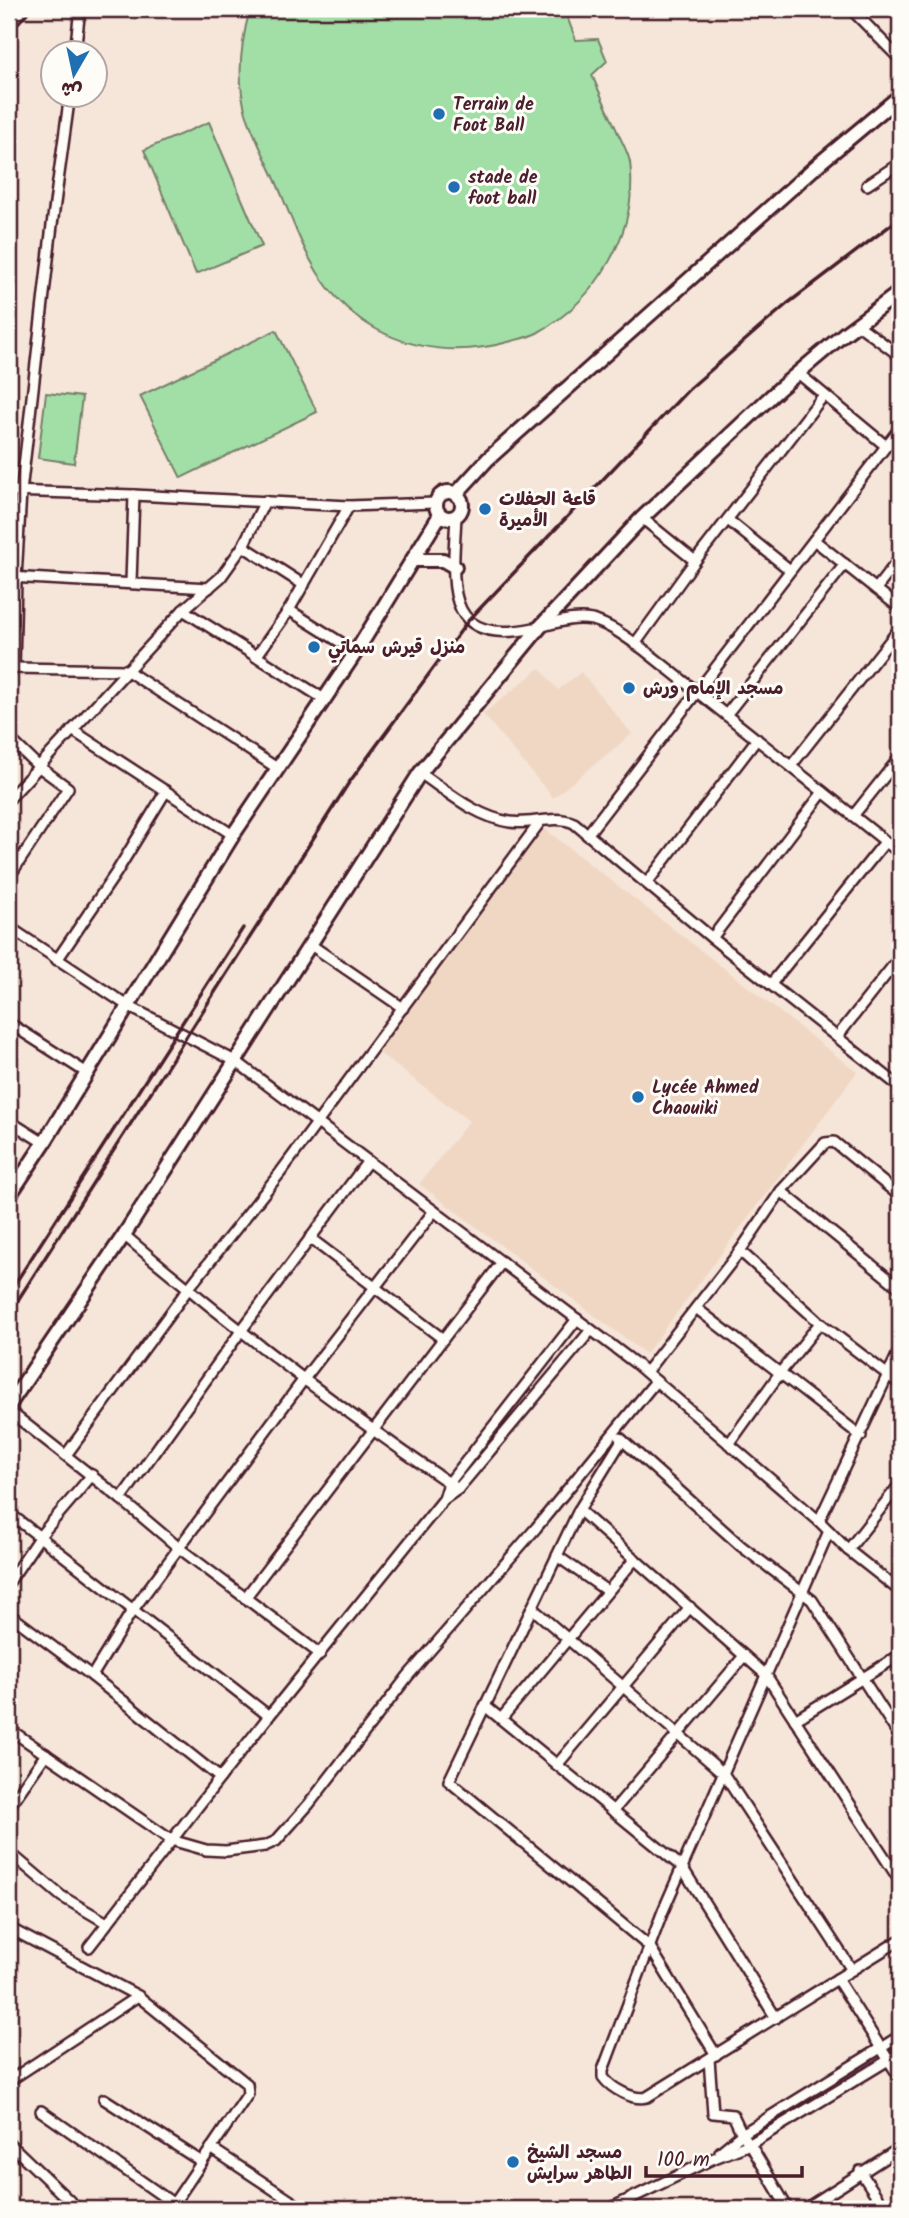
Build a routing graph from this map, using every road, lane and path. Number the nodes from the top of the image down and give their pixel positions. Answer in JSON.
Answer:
{"nodes":[{"id":1,"x":21,"y":9,"type":"edge"},
{"id":2,"x":80,"y":9,"type":"edge"},
{"id":3,"x":850,"y":9,"type":"edge"},
{"id":4,"x":9,"y":22,"type":"edge"},
{"id":5,"x":77,"y":38,"type":"edge"},
{"id":6,"x":900,"y":58,"type":"edge"},
{"id":7,"x":900,"y":96,"type":"edge"},
{"id":8,"x":68,"y":108,"type":"edge"},
{"id":9,"x":900,"y":163,"type":"edge"},
{"id":10,"x":867,"y":185,"type":"dead end"},
{"id":11,"x":900,"y":292,"type":"edge"},
{"id":12,"x":857,"y":324,"type":"junction"},
{"id":13,"x":900,"y":356,"type":"edge"},
{"id":14,"x":798,"y":373,"type":"junction"},
{"id":15,"x":824,"y":396,"type":"junction"},
{"id":16,"x":900,"y":428,"type":"edge"},
{"id":17,"x":886,"y":446,"type":"junction"},
{"id":18,"x":9,"y":491,"type":"edge"},
{"id":19,"x":21,"y":492,"type":"junction"},
{"id":20,"x":456,"y":494,"type":"junction"},
{"id":21,"x":134,"y":495,"type":"junction"},
{"id":22,"x":265,"y":501,"type":"junction"},
{"id":23,"x":349,"y":506,"type":"junction"},
{"id":24,"x":438,"y":509,"type":"junction"},
{"id":25,"x":456,"y":516,"type":"junction"},
{"id":26,"x":642,"y":518,"type":"junction"},
{"id":27,"x":728,"y":520,"type":"junction"},
{"id":28,"x":814,"y":540,"type":"junction"},
{"id":29,"x":243,"y":546,"type":"junction"},
{"id":30,"x":900,"y":558,"type":"edge"},
{"id":31,"x":413,"y":560,"type":"junction"},
{"id":32,"x":695,"y":561,"type":"junction"},
{"id":33,"x":845,"y":564,"type":"junction"},
{"id":34,"x":454,"y":567,"type":"junction"},
{"id":35,"x":790,"y":570,"type":"junction"},
{"id":36,"x":12,"y":578,"type":"edge"},
{"id":37,"x":131,"y":582,"type":"junction"},
{"id":38,"x":304,"y":585,"type":"junction"},
{"id":39,"x":209,"y":588,"type":"junction"},
{"id":40,"x":876,"y":589,"type":"junction"},
{"id":41,"x":900,"y":608,"type":"edge"},
{"id":42,"x":183,"y":610,"type":"junction"},
{"id":43,"x":289,"y":610,"type":"junction"},
{"id":44,"x":540,"y":627,"type":"junction"},
{"id":45,"x":900,"y":628,"type":"edge"},
{"id":46,"x":635,"y":644,"type":"junction"},
{"id":47,"x":356,"y":652,"type":"junction"},
{"id":48,"x":256,"y":657,"type":"junction"},
{"id":49,"x":126,"y":670,"type":"junction"},
{"id":50,"x":11,"y":671,"type":"edge"},
{"id":51,"x":697,"y":692,"type":"junction"},
{"id":52,"x":324,"y":699,"type":"junction"},
{"id":53,"x":726,"y":715,"type":"junction"},
{"id":54,"x":72,"y":730,"type":"junction"},
{"id":55,"x":9,"y":738,"type":"edge"},
{"id":56,"x":757,"y":739,"type":"junction"},
{"id":57,"x":900,"y":757,"type":"edge"},
{"id":58,"x":38,"y":766,"type":"junction"},
{"id":59,"x":791,"y":766,"type":"junction"},
{"id":60,"x":277,"y":768,"type":"junction"},
{"id":61,"x":420,"y":773,"type":"junction"},
{"id":62,"x":166,"y":791,"type":"junction"},
{"id":63,"x":823,"y":792,"type":"junction"},
{"id":64,"x":9,"y":799,"type":"edge"},
{"id":65,"x":853,"y":816,"type":"junction"},
{"id":66,"x":540,"y":822,"type":"junction"},
{"id":67,"x":233,"y":835,"type":"junction"},
{"id":68,"x":587,"y":835,"type":"junction"},
{"id":69,"x":885,"y":842,"type":"junction"},
{"id":70,"x":900,"y":853,"type":"edge"},
{"id":71,"x":9,"y":868,"type":"edge"},
{"id":72,"x":647,"y":883,"type":"junction"},
{"id":73,"x":9,"y":927,"type":"edge"},
{"id":74,"x":712,"y":937,"type":"junction"},
{"id":75,"x":311,"y":944,"type":"junction"},
{"id":76,"x":900,"y":957,"type":"edge"},
{"id":77,"x":57,"y":960,"type":"junction"},
{"id":78,"x":771,"y":984,"type":"junction"},
{"id":79,"x":128,"y":1006,"type":"junction"},
{"id":80,"x":403,"y":1007,"type":"junction"},
{"id":81,"x":9,"y":1023,"type":"edge"},
{"id":82,"x":837,"y":1037,"type":"junction"},
{"id":83,"x":237,"y":1062,"type":"junction"},
{"id":84,"x":87,"y":1073,"type":"junction"},
{"id":85,"x":900,"y":1087,"type":"edge"},
{"id":86,"x":9,"y":1121,"type":"edge"},
{"id":87,"x":317,"y":1123,"type":"junction"},
{"id":88,"x":44,"y":1143,"type":"junction"},
{"id":89,"x":368,"y":1161,"type":"junction"},
{"id":90,"x":781,"y":1191,"type":"junction"},
{"id":91,"x":9,"y":1196,"type":"edge"},
{"id":92,"x":900,"y":1196,"type":"edge"},
{"id":93,"x":435,"y":1212,"type":"junction"},
{"id":94,"x":124,"y":1235,"type":"junction"},
{"id":95,"x":310,"y":1238,"type":"junction"},
{"id":96,"x":740,"y":1251,"type":"junction"},
{"id":97,"x":502,"y":1262,"type":"junction"},
{"id":98,"x":375,"y":1288,"type":"junction"},
{"id":99,"x":900,"y":1288,"type":"edge"},
{"id":100,"x":188,"y":1289,"type":"junction"},
{"id":101,"x":696,"y":1308,"type":"junction"},
{"id":102,"x":577,"y":1319,"type":"junction"},
{"id":103,"x":820,"y":1322,"type":"junction"},
{"id":104,"x":591,"y":1330,"type":"junction"},
{"id":105,"x":241,"y":1331,"type":"junction"},
{"id":106,"x":443,"y":1339,"type":"junction"},
{"id":107,"x":900,"y":1349,"type":"edge"},
{"id":108,"x":646,"y":1372,"type":"junction"},
{"id":109,"x":780,"y":1373,"type":"junction"},
{"id":110,"x":890,"y":1375,"type":"junction"},
{"id":111,"x":304,"y":1379,"type":"junction"},
{"id":112,"x":656,"y":1381,"type":"junction"},
{"id":113,"x":900,"y":1384,"type":"edge"},
{"id":114,"x":518,"y":1396,"type":"junction"},
{"id":115,"x":9,"y":1405,"type":"edge"},
{"id":116,"x":529,"y":1405,"type":"junction"},
{"id":117,"x":9,"y":1411,"type":"edge"},
{"id":118,"x":373,"y":1431,"type":"junction"},
{"id":119,"x":614,"y":1433,"type":"junction"},
{"id":120,"x":861,"y":1436,"type":"junction"},
{"id":121,"x":622,"y":1440,"type":"junction"},
{"id":122,"x":729,"y":1444,"type":"junction"},
{"id":123,"x":66,"y":1455,"type":"junction"},
{"id":124,"x":92,"y":1475,"type":"junction"},
{"id":125,"x":449,"y":1483,"type":"junction"},
{"id":126,"x":900,"y":1486,"type":"edge"},
{"id":127,"x":458,"y":1489,"type":"junction"},
{"id":128,"x":121,"y":1499,"type":"junction"},
{"id":129,"x":444,"y":1499,"type":"junction"},
{"id":130,"x":579,"y":1510,"type":"junction"},
{"id":131,"x":9,"y":1513,"type":"edge"},
{"id":132,"x":819,"y":1521,"type":"junction"},
{"id":133,"x":829,"y":1531,"type":"junction"},
{"id":134,"x":40,"y":1536,"type":"junction"},
{"id":135,"x":179,"y":1548,"type":"junction"},
{"id":136,"x":848,"y":1550,"type":"junction"},
{"id":137,"x":557,"y":1556,"type":"junction"},
{"id":138,"x":635,"y":1559,"type":"junction"},
{"id":139,"x":9,"y":1582,"type":"edge"},
{"id":140,"x":607,"y":1591,"type":"junction"},
{"id":141,"x":900,"y":1591,"type":"edge"},
{"id":142,"x":802,"y":1592,"type":"junction"},
{"id":143,"x":246,"y":1598,"type":"junction"},
{"id":144,"x":690,"y":1607,"type":"junction"},
{"id":145,"x":532,"y":1608,"type":"junction"},
{"id":146,"x":132,"y":1611,"type":"junction"},
{"id":147,"x":9,"y":1614,"type":"edge"},
{"id":148,"x":567,"y":1637,"type":"junction"},
{"id":149,"x":320,"y":1654,"type":"junction"},
{"id":150,"x":900,"y":1655,"type":"edge"},
{"id":151,"x":744,"y":1656,"type":"junction"},
{"id":152,"x":766,"y":1675,"type":"junction"},
{"id":153,"x":92,"y":1676,"type":"junction"},
{"id":154,"x":863,"y":1678,"type":"junction"},
{"id":155,"x":622,"y":1685,"type":"junction"},
{"id":156,"x":485,"y":1706,"type":"junction"},
{"id":157,"x":269,"y":1716,"type":"junction"},
{"id":158,"x":501,"y":1719,"type":"junction"},
{"id":159,"x":795,"y":1720,"type":"junction"},
{"id":160,"x":9,"y":1729,"type":"edge"},
{"id":161,"x":678,"y":1734,"type":"junction"},
{"id":162,"x":900,"y":1737,"type":"edge"},
{"id":163,"x":46,"y":1754,"type":"junction"},
{"id":164,"x":557,"y":1765,"type":"junction"},
{"id":165,"x":723,"y":1773,"type":"junction"},
{"id":166,"x":220,"y":1778,"type":"junction"},
{"id":167,"x":9,"y":1807,"type":"edge"},
{"id":168,"x":613,"y":1811,"type":"junction"},
{"id":169,"x":172,"y":1840,"type":"junction"},
{"id":170,"x":9,"y":1852,"type":"edge"},
{"id":171,"x":682,"y":1867,"type":"junction"},
{"id":172,"x":900,"y":1881,"type":"edge"},
{"id":173,"x":107,"y":1923,"type":"junction"},
{"id":174,"x":9,"y":1928,"type":"edge"},
{"id":175,"x":900,"y":1940,"type":"edge"},
{"id":176,"x":89,"y":1947,"type":"dead end"},
{"id":177,"x":650,"y":1947,"type":"junction"},
{"id":178,"x":852,"y":1970,"type":"junction"},
{"id":179,"x":837,"y":1979,"type":"junction"},
{"id":180,"x":138,"y":1996,"type":"junction"},
{"id":181,"x":776,"y":2018,"type":"junction"},
{"id":182,"x":900,"y":2036,"type":"edge"},
{"id":183,"x":882,"y":2048,"type":"junction"},
{"id":184,"x":900,"y":2053,"type":"edge"},
{"id":185,"x":712,"y":2057,"type":"junction"},
{"id":186,"x":889,"y":2060,"type":"junction"},
{"id":187,"x":900,"y":2078,"type":"edge"},
{"id":188,"x":9,"y":2081,"type":"edge"},
{"id":189,"x":104,"y":2099,"type":"dead end"},
{"id":190,"x":41,"y":2111,"type":"dead end"},
{"id":191,"x":742,"y":2134,"type":"junction"},
{"id":192,"x":9,"y":2143,"type":"edge"},
{"id":193,"x":750,"y":2144,"type":"junction"},
{"id":194,"x":211,"y":2148,"type":"junction"},
{"id":195,"x":900,"y":2148,"type":"edge"},
{"id":196,"x":712,"y":2159,"type":"junction"},
{"id":197,"x":202,"y":2162,"type":"junction"},
{"id":198,"x":860,"y":2172,"type":"junction"},
{"id":199,"x":172,"y":2207,"type":"edge"},
{"id":200,"x":78,"y":2209,"type":"edge"},
{"id":201,"x":303,"y":2209,"type":"edge"},
{"id":202,"x":609,"y":2209,"type":"edge"},
{"id":203,"x":788,"y":2209,"type":"edge"},
{"id":204,"x":805,"y":2209,"type":"edge"},
{"id":205,"x":885,"y":2209,"type":"edge"}],
"edges":[{"from":1,"to":4,"type":"street"},
{"from":2,"to":5,"type":"street"},
{"from":3,"to":6,"type":"street"},
{"from":7,"to":20,"type":"street"},
{"from":8,"to":19,"type":"street"},
{"from":9,"to":10,"type":"street"},
{"from":11,"to":12,"type":"street"},
{"from":12,"to":13,"type":"street"},
{"from":12,"to":14,"type":"street"},
{"from":14,"to":15,"type":"street"},
{"from":14,"to":26,"type":"street"},
{"from":15,"to":17,"type":"street"},
{"from":15,"to":27,"type":"street"},
{"from":16,"to":17,"type":"street"},
{"from":17,"to":28,"type":"street"},
{"from":18,"to":19,"type":"street"},
{"from":19,"to":21,"type":"street"},
{"from":19,"to":36,"type":"street"},
{"from":20,"to":24,"type":"street"},
{"from":20,"to":25,"type":"street"},
{"from":21,"to":22,"type":"street"},
{"from":21,"to":37,"type":"street"},
{"from":22,"to":23,"type":"street"},
{"from":22,"to":29,"type":"street"},
{"from":23,"to":24,"type":"street"},
{"from":23,"to":38,"type":"street"},
{"from":24,"to":25,"type":"street"},
{"from":24,"to":31,"type":"street"},
{"from":25,"to":34,"type":"street"},
{"from":26,"to":32,"type":"street"},
{"from":26,"to":44,"type":"street"},
{"from":27,"to":32,"type":"street"},
{"from":27,"to":35,"type":"street"},
{"from":28,"to":33,"type":"street"},
{"from":28,"to":35,"type":"street"},
{"from":29,"to":38,"type":"street"},
{"from":29,"to":39,"type":"street"},
{"from":30,"to":40,"type":"street"},
{"from":31,"to":34,"type":"street"},
{"from":31,"to":47,"type":"street"},
{"from":32,"to":46,"type":"street"},
{"from":33,"to":40,"type":"street"},
{"from":33,"to":53,"type":"street"},
{"from":34,"to":44,"type":"street"},
{"from":35,"to":51,"type":"street"},
{"from":36,"to":37,"type":"street"},
{"from":36,"to":50,"type":"street"},
{"from":37,"to":39,"type":"street"},
{"from":38,"to":43,"type":"street"},
{"from":39,"to":42,"type":"street"},
{"from":40,"to":41,"type":"street"},
{"from":42,"to":48,"type":"street"},
{"from":42,"to":49,"type":"street"},
{"from":43,"to":47,"type":"street"},
{"from":43,"to":48,"type":"street"},
{"from":44,"to":46,"type":"street"},
{"from":44,"to":61,"type":"street"},
{"from":45,"to":59,"type":"street"},
{"from":46,"to":51,"type":"street"},
{"from":47,"to":52,"type":"street"},
{"from":48,"to":52,"type":"street"},
{"from":49,"to":50,"type":"street"},
{"from":49,"to":54,"type":"street"},
{"from":49,"to":60,"type":"street"},
{"from":51,"to":53,"type":"street"},
{"from":51,"to":68,"type":"street"},
{"from":52,"to":60,"type":"street"},
{"from":53,"to":56,"type":"street"},
{"from":54,"to":58,"type":"street"},
{"from":54,"to":62,"type":"street"},
{"from":55,"to":58,"type":"street"},
{"from":56,"to":59,"type":"street"},
{"from":56,"to":72,"type":"street"},
{"from":57,"to":65,"type":"street"},
{"from":58,"to":64,"type":"street"},
{"from":58,"to":71,"type":"street"},
{"from":59,"to":63,"type":"street"},
{"from":60,"to":67,"type":"street"},
{"from":61,"to":66,"type":"street"},
{"from":61,"to":75,"type":"street"},
{"from":62,"to":67,"type":"street"},
{"from":62,"to":77,"type":"street"},
{"from":63,"to":65,"type":"street"},
{"from":63,"to":74,"type":"street"},
{"from":65,"to":69,"type":"street"},
{"from":66,"to":68,"type":"street"},
{"from":66,"to":80,"type":"street"},
{"from":67,"to":79,"type":"street"},
{"from":68,"to":72,"type":"street"},
{"from":69,"to":70,"type":"street"},
{"from":69,"to":78,"type":"street"},
{"from":72,"to":74,"type":"street"},
{"from":73,"to":77,"type":"street"},
{"from":74,"to":78,"type":"street"},
{"from":75,"to":80,"type":"street"},
{"from":75,"to":83,"type":"street"},
{"from":76,"to":82,"type":"street"},
{"from":77,"to":79,"type":"street"},
{"from":78,"to":82,"type":"street"},
{"from":79,"to":83,"type":"street"},
{"from":79,"to":84,"type":"street"},
{"from":80,"to":87,"type":"street"},
{"from":81,"to":84,"type":"street"},
{"from":82,"to":85,"type":"street"},
{"from":83,"to":87,"type":"street"},
{"from":83,"to":94,"type":"street"},
{"from":84,"to":88,"type":"street"},
{"from":86,"to":88,"type":"street"},
{"from":87,"to":89,"type":"street"},
{"from":87,"to":100,"type":"street"},
{"from":88,"to":91,"type":"street"},
{"from":89,"to":93,"type":"street"},
{"from":89,"to":95,"type":"street"},
{"from":90,"to":92,"type":"street"},
{"from":90,"to":96,"type":"street"},
{"from":90,"to":99,"type":"street"},
{"from":93,"to":97,"type":"street"},
{"from":93,"to":98,"type":"street"},
{"from":94,"to":100,"type":"street"},
{"from":94,"to":115,"type":"street"},
{"from":95,"to":98,"type":"street"},
{"from":95,"to":105,"type":"street"},
{"from":96,"to":101,"type":"street"},
{"from":96,"to":103,"type":"street"},
{"from":97,"to":102,"type":"street"},
{"from":97,"to":106,"type":"street"},
{"from":98,"to":106,"type":"street"},
{"from":98,"to":111,"type":"street"},
{"from":100,"to":105,"type":"street"},
{"from":100,"to":123,"type":"street"},
{"from":101,"to":108,"type":"street"},
{"from":101,"to":109,"type":"street"},
{"from":102,"to":104,"type":"street"},
{"from":102,"to":114,"type":"street"},
{"from":103,"to":109,"type":"street"},
{"from":103,"to":110,"type":"street"},
{"from":104,"to":108,"type":"street"},
{"from":104,"to":116,"type":"street"},
{"from":105,"to":111,"type":"street"},
{"from":105,"to":128,"type":"street"},
{"from":106,"to":118,"type":"street"},
{"from":107,"to":110,"type":"street"},
{"from":108,"to":112,"type":"street"},
{"from":109,"to":120,"type":"street"},
{"from":109,"to":122,"type":"street"},
{"from":110,"to":113,"type":"street"},
{"from":110,"to":120,"type":"street"},
{"from":111,"to":118,"type":"street"},
{"from":111,"to":135,"type":"street"},
{"from":112,"to":119,"type":"street"},
{"from":112,"to":122,"type":"street"},
{"from":114,"to":116,"type":"street"},
{"from":114,"to":125,"type":"street"},
{"from":116,"to":127,"type":"street"},
{"from":117,"to":123,"type":"street"},
{"from":118,"to":125,"type":"street"},
{"from":118,"to":143,"type":"street"},
{"from":119,"to":121,"type":"street"},
{"from":119,"to":169,"type":"street"},
{"from":120,"to":132,"type":"street"},
{"from":121,"to":130,"type":"street"},
{"from":121,"to":142,"type":"street"},
{"from":122,"to":132,"type":"street"},
{"from":123,"to":124,"type":"street"},
{"from":124,"to":128,"type":"street"},
{"from":124,"to":134,"type":"street"},
{"from":125,"to":127,"type":"street"},
{"from":125,"to":129,"type":"street"},
{"from":126,"to":136,"type":"street"},
{"from":127,"to":129,"type":"street"},
{"from":128,"to":135,"type":"street"},
{"from":129,"to":149,"type":"street"},
{"from":130,"to":137,"type":"street"},
{"from":130,"to":138,"type":"street"},
{"from":131,"to":134,"type":"street"},
{"from":132,"to":133,"type":"street"},
{"from":133,"to":136,"type":"street"},
{"from":133,"to":142,"type":"street"},
{"from":134,"to":139,"type":"street"},
{"from":134,"to":146,"type":"street"},
{"from":135,"to":143,"type":"street"},
{"from":135,"to":146,"type":"street"},
{"from":136,"to":141,"type":"street"},
{"from":137,"to":140,"type":"street"},
{"from":137,"to":145,"type":"street"},
{"from":138,"to":140,"type":"street"},
{"from":138,"to":144,"type":"street"},
{"from":140,"to":148,"type":"street"},
{"from":142,"to":152,"type":"street"},
{"from":142,"to":154,"type":"street"},
{"from":143,"to":149,"type":"street"},
{"from":144,"to":151,"type":"street"},
{"from":144,"to":155,"type":"street"},
{"from":145,"to":148,"type":"street"},
{"from":145,"to":156,"type":"street"},
{"from":146,"to":153,"type":"street"},
{"from":146,"to":157,"type":"street"},
{"from":147,"to":153,"type":"street"},
{"from":148,"to":155,"type":"street"},
{"from":148,"to":158,"type":"street"},
{"from":149,"to":157,"type":"street"},
{"from":150,"to":154,"type":"street"},
{"from":151,"to":152,"type":"street"},
{"from":151,"to":161,"type":"street"},
{"from":152,"to":159,"type":"street"},
{"from":152,"to":165,"type":"street"},
{"from":153,"to":166,"type":"street"},
{"from":154,"to":159,"type":"street"},
{"from":154,"to":162,"type":"street"},
{"from":155,"to":161,"type":"street"},
{"from":155,"to":164,"type":"street"},
{"from":156,"to":158,"type":"street"},
{"from":156,"to":177,"type":"street"},
{"from":157,"to":166,"type":"street"},
{"from":158,"to":164,"type":"street"},
{"from":159,"to":172,"type":"street"},
{"from":160,"to":163,"type":"street"},
{"from":161,"to":165,"type":"street"},
{"from":161,"to":168,"type":"street"},
{"from":163,"to":167,"type":"street"},
{"from":163,"to":169,"type":"street"},
{"from":164,"to":168,"type":"street"},
{"from":165,"to":171,"type":"street"},
{"from":165,"to":178,"type":"street"},
{"from":166,"to":169,"type":"street"},
{"from":168,"to":171,"type":"street"},
{"from":169,"to":173,"type":"street"},
{"from":170,"to":173,"type":"street"},
{"from":171,"to":177,"type":"street"},
{"from":171,"to":181,"type":"street"},
{"from":173,"to":176,"type":"street"},
{"from":174,"to":180,"type":"street"},
{"from":175,"to":178,"type":"street"},
{"from":177,"to":185,"type":"street"},
{"from":177,"to":185,"type":"street"},
{"from":178,"to":179,"type":"street"},
{"from":179,"to":181,"type":"street"},
{"from":179,"to":183,"type":"street"},
{"from":180,"to":188,"type":"street"},
{"from":180,"to":194,"type":"street"},
{"from":181,"to":185,"type":"street"},
{"from":182,"to":183,"type":"street"},
{"from":183,"to":186,"type":"street"},
{"from":183,"to":191,"type":"street"},
{"from":184,"to":186,"type":"street"},
{"from":185,"to":191,"type":"street"},
{"from":186,"to":187,"type":"street"},
{"from":186,"to":193,"type":"street"},
{"from":189,"to":197,"type":"street"},
{"from":190,"to":199,"type":"street"},
{"from":191,"to":193,"type":"street"},
{"from":191,"to":196,"type":"street"},
{"from":192,"to":200,"type":"street"},
{"from":193,"to":196,"type":"street"},
{"from":193,"to":203,"type":"street"},
{"from":194,"to":197,"type":"street"},
{"from":194,"to":201,"type":"street"},
{"from":195,"to":198,"type":"street"},
{"from":196,"to":202,"type":"street"},
{"from":197,"to":199,"type":"street"},
{"from":198,"to":204,"type":"street"},
{"from":198,"to":205,"type":"street"}]}
